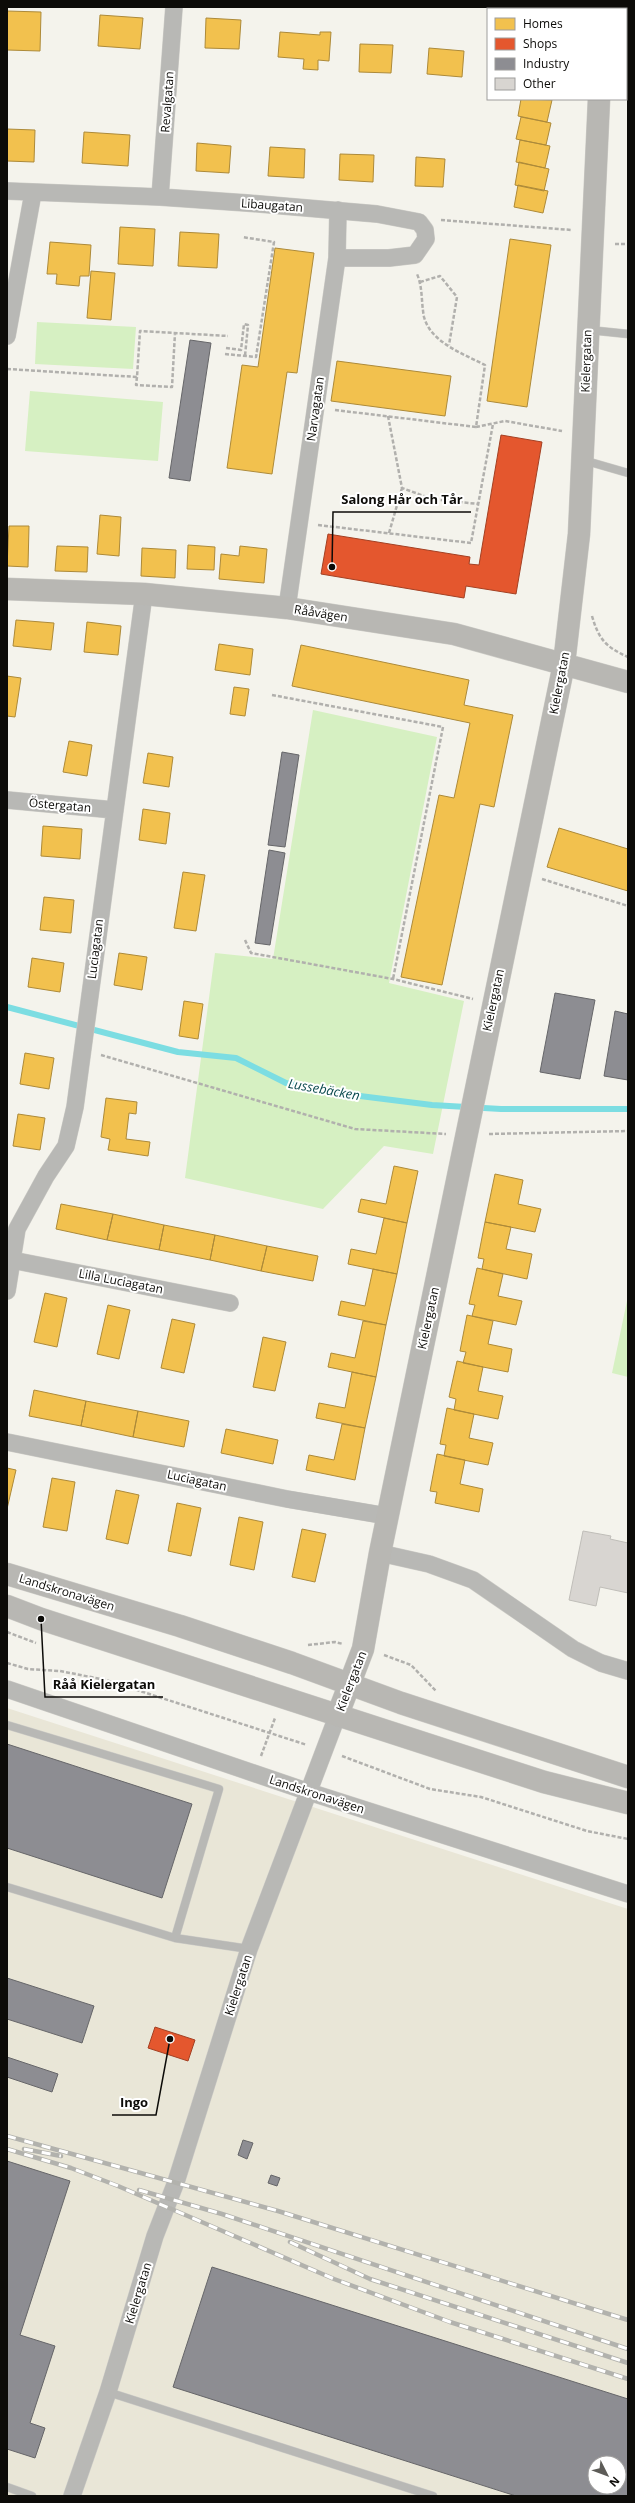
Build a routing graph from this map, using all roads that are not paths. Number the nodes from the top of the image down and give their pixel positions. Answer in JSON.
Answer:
{"nodes":[{"id":1,"x":174,"y":7,"type":"edge"},
{"id":2,"x":599,"y":100,"type":"edge"},
{"id":3,"x":7,"y":191,"type":"edge"},
{"id":4,"x":33,"y":193,"type":"junction"},
{"id":5,"x":160,"y":197,"type":"junction"},
{"id":6,"x":338,"y":210,"type":"junction"},
{"id":7,"x":337,"y":258,"type":"junction"},
{"id":8,"x":588,"y":330,"type":"junction"},
{"id":9,"x":628,"y":334,"type":"edge"},
{"id":10,"x":7,"y":336,"type":"edge"},
{"id":11,"x":582,"y":460,"type":"junction"},
{"id":12,"x":628,"y":473,"type":"edge"},
{"id":13,"x":7,"y":589,"type":"edge"},
{"id":14,"x":144,"y":594,"type":"junction"},
{"id":15,"x":286,"y":608,"type":"junction"},
{"id":16,"x":564,"y":664,"type":"junction"},
{"id":17,"x":628,"y":682,"type":"edge"},
{"id":18,"x":7,"y":800,"type":"edge"},
{"id":19,"x":114,"y":810,"type":"junction"},
{"id":20,"x":12,"y":1260,"type":"junction"},
{"id":21,"x":7,"y":1291,"type":"edge"},
{"id":22,"x":230,"y":1303,"type":"dead end"},
{"id":23,"x":7,"y":1442,"type":"edge"},
{"id":24,"x":387,"y":1516,"type":"junction"},
{"id":25,"x":380,"y":1553,"type":"junction"},
{"id":26,"x":7,"y":1574,"type":"edge"},
{"id":27,"x":7,"y":1606,"type":"edge"},
{"id":28,"x":628,"y":1672,"type":"edge"},
{"id":29,"x":351,"y":1684,"type":"junction"},
{"id":30,"x":7,"y":1689,"type":"edge"},
{"id":31,"x":338,"y":1714,"type":"junction"},
{"id":32,"x":7,"y":1725,"type":"edge"},
{"id":33,"x":628,"y":1777,"type":"edge"},
{"id":34,"x":310,"y":1792,"type":"junction"},
{"id":35,"x":628,"y":1803,"type":"edge"},
{"id":36,"x":7,"y":1888,"type":"edge"},
{"id":37,"x":628,"y":1894,"type":"edge"},
{"id":38,"x":175,"y":1938,"type":"junction"},
{"id":39,"x":249,"y":1949,"type":"junction"},
{"id":40,"x":108,"y":2392,"type":"junction"},
{"id":41,"x":7,"y":2487,"type":"edge"},
{"id":42,"x":32,"y":2496,"type":"edge"},
{"id":43,"x":72,"y":2496,"type":"edge"},
{"id":44,"x":433,"y":2496,"type":"edge"}],
"edges":[{"from":1,"to":5,"type":"street","name":"Revalgatan"},
{"from":2,"to":8,"type":"street","name":"Kielergatan"},
{"from":3,"to":4,"type":"street","name":"Libaugatan"},
{"from":4,"to":5,"type":"street","name":"Libaugatan"},
{"from":4,"to":10,"type":"street"},
{"from":5,"to":6,"type":"street","name":"Libaugatan"},
{"from":6,"to":7,"type":"street","name":"Narvagatan"},
{"from":6,"to":7,"type":"street","name":"Libaugatan"},
{"from":7,"to":15,"type":"street","name":"Narvagatan"},
{"from":8,"to":9,"type":"lane"},
{"from":8,"to":11,"type":"street","name":"Kielergatan"},
{"from":11,"to":12,"type":"lane"},
{"from":11,"to":16,"type":"street","name":"Kielergatan"},
{"from":13,"to":14,"type":"street","name":"Rååvägen"},
{"from":14,"to":15,"type":"street","name":"Rååvägen"},
{"from":14,"to":19,"type":"street","name":"Luciagatan"},
{"from":15,"to":16,"type":"street","name":"Rååvägen"},
{"from":16,"to":17,"type":"street","name":"Rååvägen"},
{"from":16,"to":24,"type":"street","name":"Kielergatan"},
{"from":18,"to":19,"type":"street","name":"Östergatan"},
{"from":19,"to":20,"type":"street","name":"Luciagatan"},
{"from":20,"to":21,"type":"street","name":"Luciagatan"},
{"from":20,"to":22,"type":"street","name":"Lilla Luciagatan"},
{"from":23,"to":24,"type":"street","name":"Luciagatan"},
{"from":24,"to":25,"type":"street","name":"Kielergatan"},
{"from":25,"to":28,"type":"street"},
{"from":25,"to":29,"type":"street","name":"Kielergatan"},
{"from":26,"to":29,"type":"street","name":"Landskronavägen"},
{"from":27,"to":31,"type":"street"},
{"from":29,"to":31,"type":"street","name":"Kielergatan"},
{"from":29,"to":33,"type":"street","name":"Landskronavägen"},
{"from":30,"to":34,"type":"street","name":"Landskronavägen"},
{"from":31,"to":34,"type":"street","name":"Kielergatan"},
{"from":31,"to":35,"type":"street"},
{"from":32,"to":38,"type":"lane"},
{"from":34,"to":37,"type":"street","name":"Landskronavägen"},
{"from":34,"to":39,"type":"street","name":"Kielergatan"},
{"from":36,"to":38,"type":"lane"},
{"from":38,"to":39,"type":"lane"},
{"from":39,"to":40,"type":"street","name":"Kielergatan"},
{"from":40,"to":43,"type":"street","name":"Kielergatan"},
{"from":40,"to":44,"type":"lane"},
{"from":41,"to":42,"type":"lane"}]}
